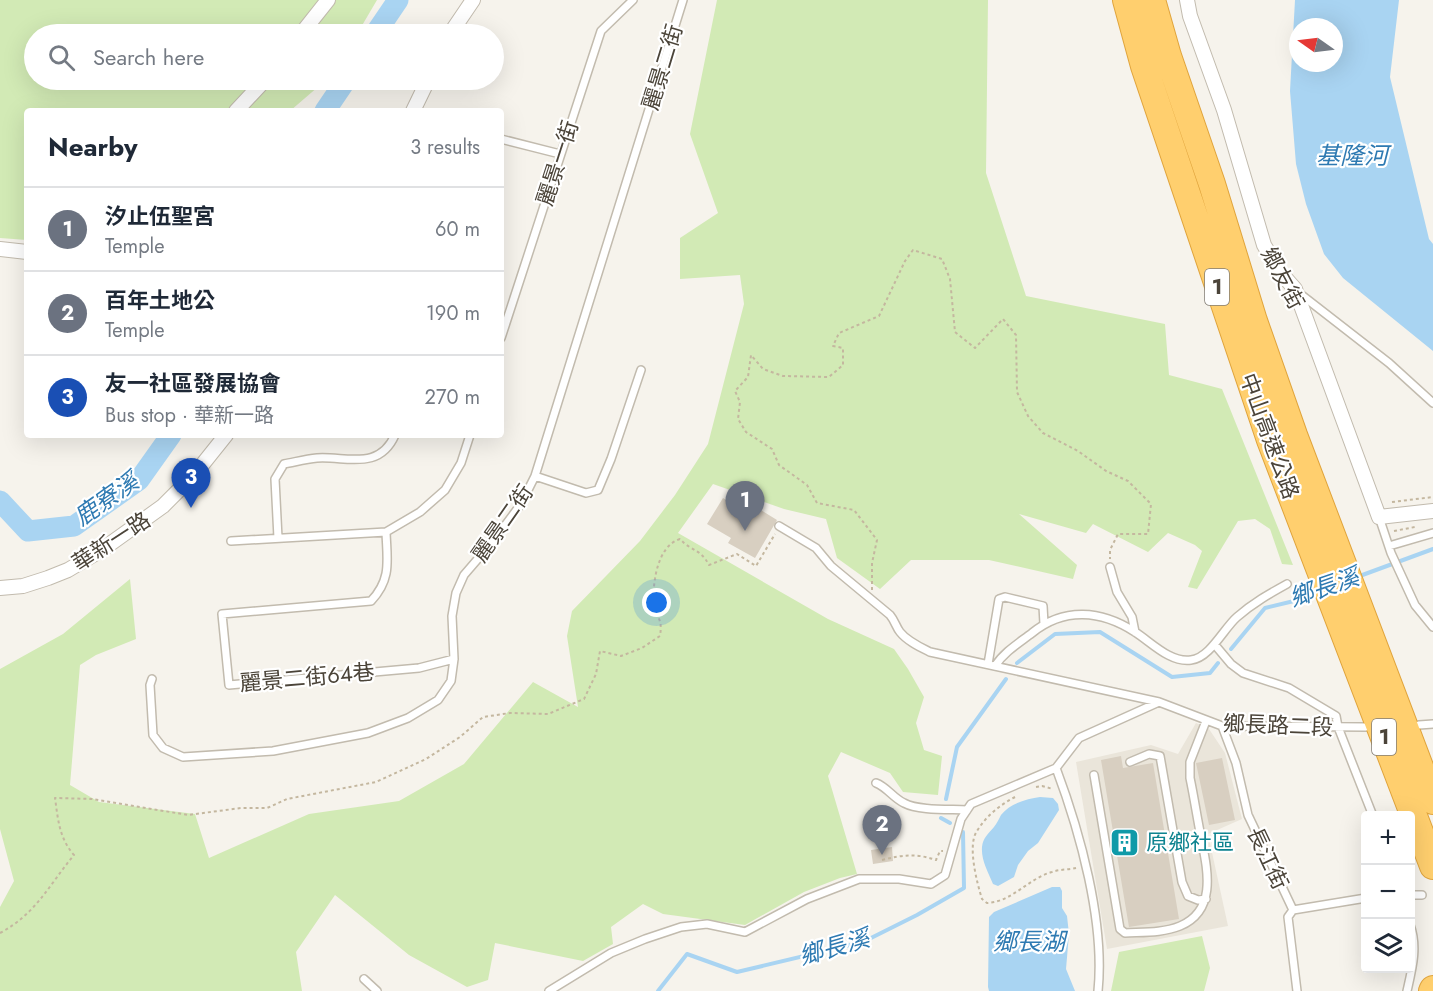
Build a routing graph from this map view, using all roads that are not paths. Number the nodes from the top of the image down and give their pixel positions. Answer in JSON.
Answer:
{"nodes":[{"id":1,"x":328,"y":0,"type":"edge"},
{"id":2,"x":472,"y":0,"type":"edge"},
{"id":3,"x":633,"y":0,"type":"edge"},
{"id":4,"x":683,"y":0,"type":"edge"},
{"id":5,"x":1126,"y":0,"type":"edge"},
{"id":6,"x":1152,"y":0,"type":"edge"},
{"id":7,"x":1187,"y":0,"type":"edge"},
{"id":8,"x":309,"y":24,"type":"edge"},
{"id":9,"x":456,"y":24,"type":"edge"},
{"id":10,"x":256,"y":90,"type":"edge"},
{"id":11,"x":423,"y":90,"type":"edge"},
{"id":12,"x":239,"y":108,"type":"edge"},
{"id":13,"x":414,"y":108,"type":"edge"},
{"id":14,"x":504,"y":140,"type":"edge"},
{"id":15,"x":560,"y":154,"type":"junction"},
{"id":16,"x":0,"y":249,"type":"edge"},
{"id":17,"x":24,"y":252,"type":"edge"},
{"id":18,"x":1294,"y":289,"type":"junction"},
{"id":19,"x":504,"y":329,"type":"edge"},
{"id":20,"x":641,"y":370,"type":"dead end"},
{"id":21,"x":1433,"y":403,"type":"edge"},
{"id":22,"x":224,"y":438,"type":"edge"},
{"id":23,"x":393,"y":438,"type":"edge"},
{"id":24,"x":469,"y":438,"type":"edge"},
{"id":25,"x":535,"y":476,"type":"junction"},
{"id":26,"x":1377,"y":511,"type":"junction"},
{"id":27,"x":1433,"y":511,"type":"edge"},
{"id":28,"x":779,"y":526,"type":"dead end"},
{"id":29,"x":386,"y":532,"type":"junction"},
{"id":30,"x":1433,"y":533,"type":"edge"},
{"id":31,"x":278,"y":538,"type":"junction"},
{"id":32,"x":231,"y":541,"type":"dead end"},
{"id":33,"x":1390,"y":549,"type":"junction"},
{"id":34,"x":1331,"y":565,"type":"junction"},
{"id":35,"x":1110,"y":567,"type":"road end"},
{"id":36,"x":1287,"y":584,"type":"dead end"},
{"id":37,"x":0,"y":588,"type":"edge"},
{"id":38,"x":1346,"y":604,"type":"junction"},
{"id":39,"x":1044,"y":624,"type":"junction"},
{"id":40,"x":1433,"y":627,"type":"edge"},
{"id":41,"x":1135,"y":632,"type":"junction"},
{"id":42,"x":1215,"y":645,"type":"junction"},
{"id":43,"x":454,"y":659,"type":"junction"},
{"id":44,"x":991,"y":665,"type":"junction"},
{"id":45,"x":152,"y":679,"type":"dead end"},
{"id":46,"x":1159,"y":702,"type":"junction"},
{"id":47,"x":1206,"y":721,"type":"junction"},
{"id":48,"x":1433,"y":724,"type":"edge"},
{"id":49,"x":1419,"y":725,"type":"dead end"},
{"id":50,"x":1221,"y":726,"type":"junction"},
{"id":51,"x":1338,"y":727,"type":"junction"},
{"id":52,"x":1366,"y":727,"type":"dead end"},
{"id":53,"x":1130,"y":762,"type":"dead end"},
{"id":54,"x":1056,"y":768,"type":"junction"},
{"id":55,"x":1094,"y":775,"type":"dead end"},
{"id":56,"x":876,"y":783,"type":"dead end"},
{"id":57,"x":1433,"y":801,"type":"edge"},
{"id":58,"x":967,"y":810,"type":"junction"},
{"id":59,"x":1371,"y":811,"type":"edge"},
{"id":60,"x":1433,"y":866,"type":"edge"},
{"id":61,"x":1415,"y":895,"type":"edge"},
{"id":62,"x":1422,"y":895,"type":"dead end"},
{"id":63,"x":1206,"y":898,"type":"junction"},
{"id":64,"x":1361,"y":899,"type":"edge"},
{"id":65,"x":1293,"y":910,"type":"junction"},
{"id":66,"x":1411,"y":973,"type":"edge"},
{"id":67,"x":364,"y":979,"type":"dead end"},
{"id":68,"x":377,"y":991,"type":"edge"},
{"id":69,"x":549,"y":991,"type":"edge"},
{"id":70,"x":1098,"y":991,"type":"edge"},
{"id":71,"x":1298,"y":991,"type":"edge"},
{"id":72,"x":1407,"y":991,"type":"edge"}],
"edges":[{"from":1,"to":8,"type":"street"},
{"from":2,"to":9,"type":"street"},
{"from":3,"to":15,"type":"lane","name":"麗景一街"},
{"from":4,"to":25,"type":"lane","name":"麗景二街"},
{"from":5,"to":34,"type":"highway","name":"中山高速公路","number":"1"},
{"from":6,"to":34,"type":"highway","name":"中山高速公路","number":"1"},
{"from":7,"to":18,"type":"street","name":"鄉友街"},
{"from":10,"to":12,"type":"street"},
{"from":11,"to":13,"type":"street"},
{"from":14,"to":15,"type":"lane"},
{"from":15,"to":19,"type":"lane","name":"麗景一街"},
{"from":16,"to":17,"type":"street"},
{"from":18,"to":21,"type":"lane"},
{"from":18,"to":26,"type":"street","name":"鄉友街"},
{"from":20,"to":25,"type":"lane"},
{"from":22,"to":37,"type":"street","name":"華新一路"},
{"from":23,"to":31,"type":"lane"},
{"from":24,"to":29,"type":"lane"},
{"from":25,"to":43,"type":"lane","name":"麗景二街"},
{"from":26,"to":27,"type":"street"},
{"from":26,"to":33,"type":"lane","name":"鄉友街"},
{"from":28,"to":44,"type":"lane","name":"鄉長路二段"},
{"from":29,"to":31,"type":"lane"},
{"from":29,"to":43,"type":"lane","name":"麗景二街64巷"},
{"from":30,"to":33,"type":"lane"},
{"from":31,"to":32,"type":"lane"},
{"from":33,"to":40,"type":"lane","name":"鄉友街"},
{"from":34,"to":38,"type":"highway","name":"中山高速公路","number":"1"},
{"from":35,"to":41,"type":"lane"},
{"from":36,"to":42,"type":"lane"},
{"from":38,"to":57,"type":"highway","name":"中山高速公路","number":"1"},
{"from":38,"to":60,"type":"highway","name":"中山高速公路","number":"1"},
{"from":39,"to":41,"type":"lane"},
{"from":39,"to":44,"type":"lane"},
{"from":39,"to":44,"type":"lane"},
{"from":41,"to":42,"type":"lane"},
{"from":42,"to":51,"type":"lane"},
{"from":43,"to":45,"type":"lane","name":"麗景二街"},
{"from":44,"to":46,"type":"lane","name":"鄉長路二段"},
{"from":46,"to":47,"type":"lane","name":"鄉長路二段"},
{"from":46,"to":54,"type":"lane"},
{"from":47,"to":50,"type":"lane","name":"鄉長路二段"},
{"from":47,"to":63,"type":"lane"},
{"from":48,"to":49,"type":"lane"},
{"from":50,"to":51,"type":"lane","name":"鄉長路二段"},
{"from":50,"to":65,"type":"lane","name":"長江街"},
{"from":51,"to":52,"type":"lane","name":"鄉長路二段"},
{"from":51,"to":59,"type":"lane"},
{"from":53,"to":63,"type":"lane"},
{"from":54,"to":58,"type":"lane"},
{"from":54,"to":70,"type":"lane"},
{"from":55,"to":63,"type":"lane"},
{"from":56,"to":58,"type":"lane"},
{"from":58,"to":69,"type":"lane"},
{"from":61,"to":62,"type":"lane"},
{"from":64,"to":65,"type":"lane"},
{"from":65,"to":71,"type":"lane","name":"長江街"},
{"from":66,"to":72,"type":"lane"},
{"from":67,"to":68,"type":"lane"}]}
